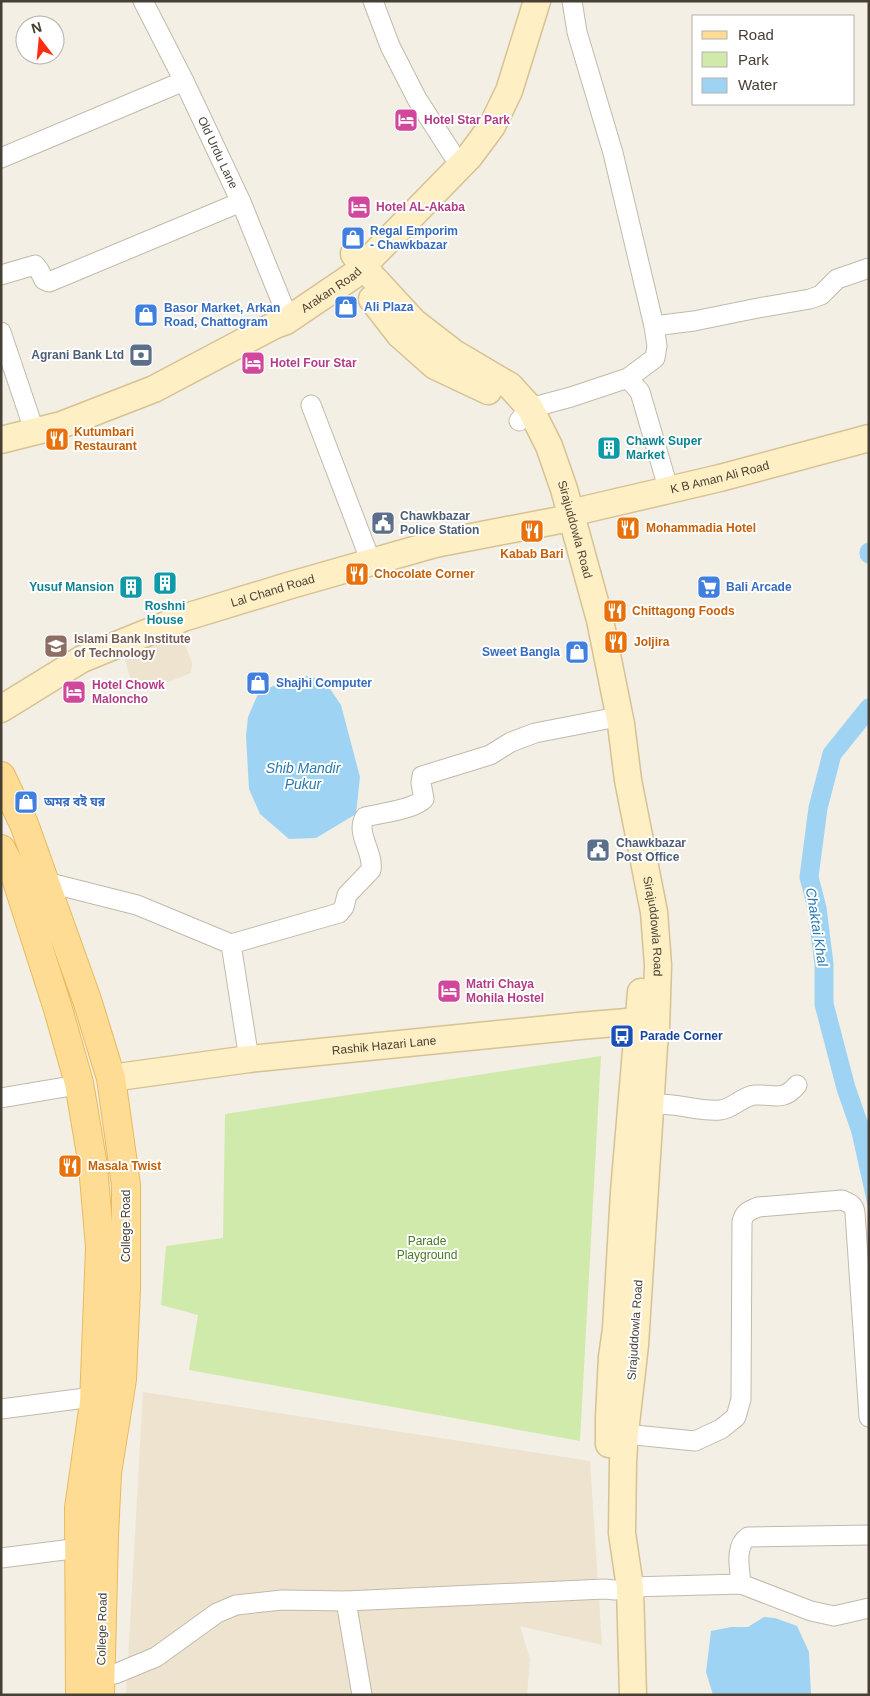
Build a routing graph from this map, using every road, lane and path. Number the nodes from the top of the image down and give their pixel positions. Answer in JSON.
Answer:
{"nodes":[{"id":1,"x":143,"y":1,"type":"edge"},
{"id":2,"x":373,"y":1,"type":"edge"},
{"id":3,"x":526,"y":1,"type":"edge"},
{"id":4,"x":537,"y":1,"type":"edge"},
{"id":5,"x":572,"y":1,"type":"edge"},
{"id":6,"x":184,"y":81,"type":"junction"},
{"id":7,"x":453,"y":155,"type":"junction"},
{"id":8,"x":1,"y":158,"type":"edge"},
{"id":9,"x":241,"y":202,"type":"junction"},
{"id":10,"x":354,"y":264,"type":"junction"},
{"id":11,"x":869,"y":268,"type":"edge"},
{"id":12,"x":1,"y":275,"type":"edge"},
{"id":13,"x":284,"y":308,"type":"junction"},
{"id":14,"x":654,"y":326,"type":"junction"},
{"id":15,"x":1,"y":332,"type":"edge"},
{"id":16,"x":628,"y":378,"type":"junction"},
{"id":17,"x":311,"y":405,"type":"dead end"},
{"id":18,"x":524,"y":414,"type":"junction"},
{"id":19,"x":30,"y":418,"type":"junction"},
{"id":20,"x":1,"y":426,"type":"edge"},
{"id":21,"x":1,"y":440,"type":"edge"},
{"id":22,"x":864,"y":446,"type":"edge"},
{"id":23,"x":669,"y":491,"type":"junction"},
{"id":24,"x":568,"y":519,"type":"junction"},
{"id":25,"x":371,"y":562,"type":"junction"},
{"id":26,"x":1,"y":709,"type":"edge"},
{"id":27,"x":607,"y":719,"type":"junction"},
{"id":28,"x":1,"y":776,"type":"edge"},
{"id":29,"x":1,"y":849,"type":"edge"},
{"id":30,"x":46,"y":882,"type":"junction"},
{"id":31,"x":231,"y":944,"type":"junction"},
{"id":32,"x":648,"y":1025,"type":"junction"},
{"id":33,"x":249,"y":1059,"type":"junction"},
{"id":34,"x":111,"y":1078,"type":"junction"},
{"id":35,"x":797,"y":1085,"type":"dead end"},
{"id":36,"x":81,"y":1088,"type":"junction"},
{"id":37,"x":1,"y":1098,"type":"edge"},
{"id":38,"x":650,"y":1105,"type":"junction"},
{"id":39,"x":106,"y":1403,"type":"junction"},
{"id":40,"x":1,"y":1409,"type":"edge"},
{"id":41,"x":869,"y":1417,"type":"edge"},
{"id":42,"x":635,"y":1435,"type":"dead end"},
{"id":43,"x":869,"y":1535,"type":"edge"},
{"id":44,"x":80,"y":1548,"type":"junction"},
{"id":45,"x":1,"y":1558,"type":"edge"},
{"id":46,"x":741,"y":1584,"type":"junction"},
{"id":47,"x":623,"y":1588,"type":"junction"},
{"id":48,"x":346,"y":1601,"type":"junction"},
{"id":49,"x":869,"y":1608,"type":"edge"},
{"id":50,"x":100,"y":1684,"type":"edge"},
{"id":51,"x":80,"y":1695,"type":"edge"},
{"id":52,"x":362,"y":1695,"type":"edge"},
{"id":53,"x":620,"y":1695,"type":"edge"},
{"id":54,"x":633,"y":1695,"type":"edge"}],
"edges":[{"from":1,"to":6,"type":"street","name":"Old Urdu Lane"},
{"from":2,"to":7,"type":"street"},
{"from":3,"to":7,"type":"main road","name":"Arakan Road"},
{"from":4,"to":10,"type":"main road","name":"Arakan Road"},
{"from":5,"to":14,"type":"street"},
{"from":6,"to":8,"type":"street"},
{"from":6,"to":9,"type":"street","name":"Old Urdu Lane"},
{"from":7,"to":10,"type":"main road","name":"Arakan Road"},
{"from":9,"to":12,"type":"street"},
{"from":9,"to":13,"type":"street","name":"Old Urdu Lane"},
{"from":10,"to":13,"type":"main road","name":"Arakan Road"},
{"from":10,"to":18,"type":"main road","name":"Sirajuddowla Road"},
{"from":10,"to":21,"type":"main road","name":"Arakan Road"},
{"from":11,"to":14,"type":"street"},
{"from":13,"to":19,"type":"main road","name":"Arakan Road"},
{"from":14,"to":16,"type":"street"},
{"from":15,"to":19,"type":"street"},
{"from":16,"to":18,"type":"street"},
{"from":16,"to":23,"type":"street"},
{"from":17,"to":25,"type":"street"},
{"from":18,"to":24,"type":"main road","name":"Sirajuddowla Road"},
{"from":19,"to":20,"type":"main road","name":"Arakan Road"},
{"from":22,"to":23,"type":"main road","name":"K B Aman Ali Road"},
{"from":22,"to":24,"type":"main road","name":"K B Aman Ali Road"},
{"from":23,"to":24,"type":"main road","name":"K B Aman Ali Road"},
{"from":24,"to":25,"type":"main road","name":"Lal Chand Road"},
{"from":24,"to":27,"type":"main road","name":"Sirajuddowla Road"},
{"from":24,"to":32,"type":"main road","name":"Sirajuddowla Road"},
{"from":25,"to":26,"type":"main road","name":"Lal Chand Road"},
{"from":27,"to":31,"type":"street"},
{"from":27,"to":32,"type":"main road","name":"Sirajuddowla Road"},
{"from":28,"to":30,"type":"main road","name":"College Road"},
{"from":29,"to":36,"type":"main road","name":"College Road"},
{"from":30,"to":31,"type":"street"},
{"from":30,"to":34,"type":"main road","name":"College Road"},
{"from":31,"to":33,"type":"street"},
{"from":32,"to":33,"type":"main road","name":"Rashik Hazari Lane"},
{"from":32,"to":38,"type":"main road","name":"Sirajuddowla Road"},
{"from":32,"to":47,"type":"main road","name":"Sirajuddowla Road"},
{"from":33,"to":34,"type":"main road","name":"Rashik Hazari Lane"},
{"from":34,"to":39,"type":"main road","name":"College Road"},
{"from":35,"to":38,"type":"street"},
{"from":36,"to":37,"type":"street"},
{"from":36,"to":39,"type":"main road","name":"College Road"},
{"from":38,"to":47,"type":"main road","name":"Sirajuddowla Road"},
{"from":39,"to":40,"type":"street"},
{"from":39,"to":44,"type":"main road","name":"College Road"},
{"from":39,"to":50,"type":"main road","name":"College Road"},
{"from":41,"to":42,"type":"street"},
{"from":43,"to":46,"type":"street"},
{"from":44,"to":45,"type":"street"},
{"from":44,"to":51,"type":"main road","name":"College Road"},
{"from":46,"to":47,"type":"street"},
{"from":46,"to":49,"type":"street"},
{"from":47,"to":48,"type":"street"},
{"from":47,"to":53,"type":"main road","name":"Sirajuddowla Road"},
{"from":47,"to":54,"type":"main road","name":"Sirajuddowla Road"},
{"from":48,"to":50,"type":"street"},
{"from":48,"to":52,"type":"street"}]}
